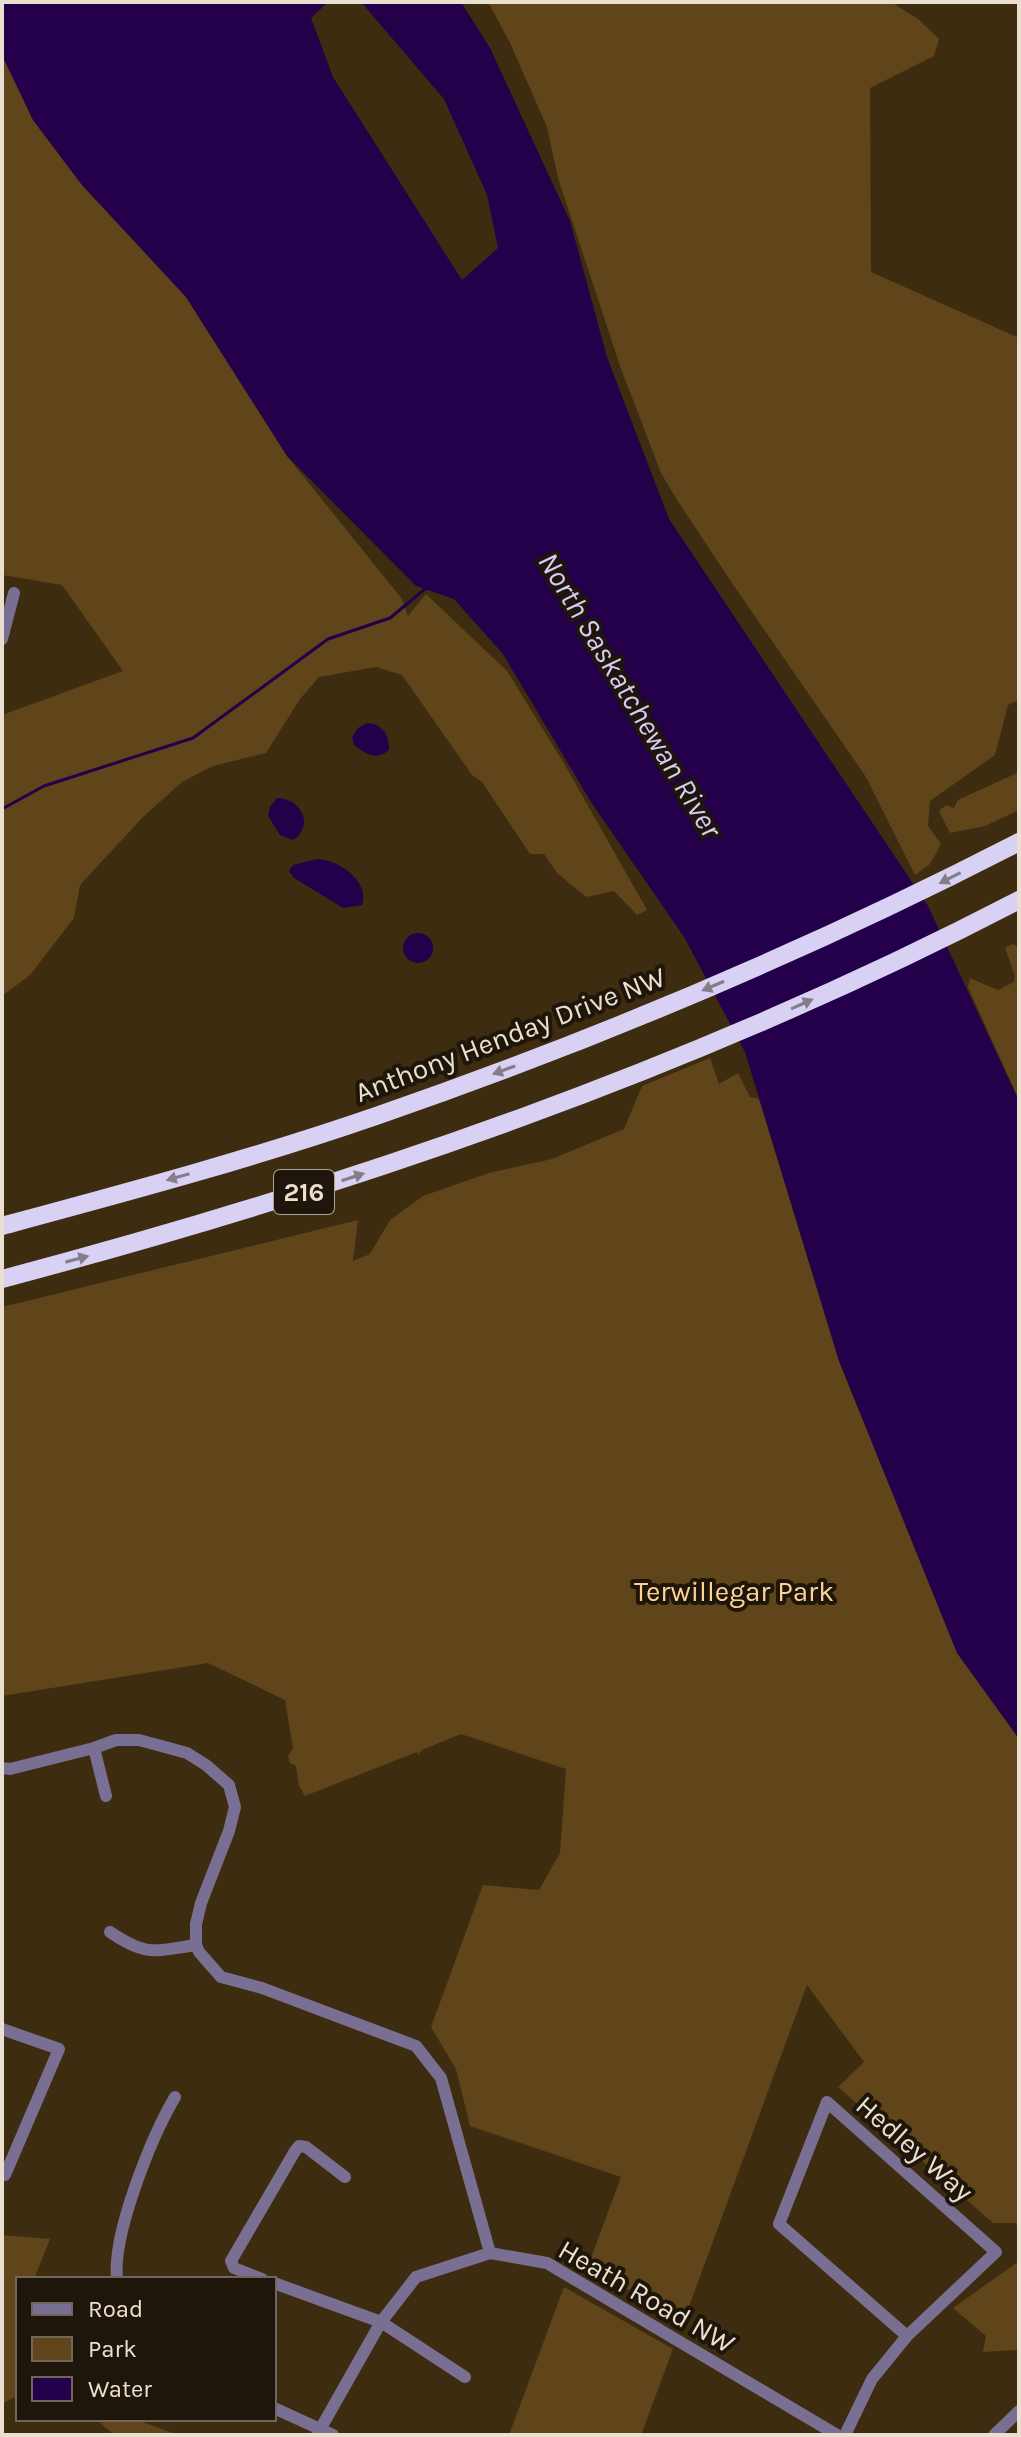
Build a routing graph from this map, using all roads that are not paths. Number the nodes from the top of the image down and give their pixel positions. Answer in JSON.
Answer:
{"nodes":[{"id":1,"x":14,"y":593,"type":"dead end"},
{"id":2,"x":2,"y":639,"type":"edge"},
{"id":3,"x":1019,"y":842,"type":"edge"},
{"id":4,"x":1019,"y":900,"type":"edge"},
{"id":5,"x":2,"y":1226,"type":"edge"},
{"id":6,"x":2,"y":1279,"type":"edge"},
{"id":7,"x":94,"y":1748,"type":"junction"},
{"id":8,"x":2,"y":1768,"type":"edge"},
{"id":9,"x":106,"y":1796,"type":"dead end"},
{"id":10,"x":110,"y":1932,"type":"dead end"},
{"id":11,"x":196,"y":1945,"type":"junction"},
{"id":12,"x":2,"y":2029,"type":"edge"},
{"id":13,"x":175,"y":2097,"type":"dead end"},
{"id":14,"x":2,"y":2175,"type":"edge"},
{"id":15,"x":345,"y":2177,"type":"dead end"},
{"id":16,"x":490,"y":2253,"type":"junction"},
{"id":17,"x":117,"y":2277,"type":"edge"},
{"id":18,"x":257,"y":2277,"type":"edge"},
{"id":19,"x":276,"y":2284,"type":"edge"},
{"id":20,"x":381,"y":2322,"type":"junction"},
{"id":21,"x":907,"y":2336,"type":"junction"},
{"id":22,"x":465,"y":2377,"type":"dead end"},
{"id":23,"x":276,"y":2409,"type":"edge"},
{"id":24,"x":1019,"y":2411,"type":"edge"},
{"id":25,"x":319,"y":2431,"type":"edge"},
{"id":26,"x":333,"y":2435,"type":"edge"},
{"id":27,"x":837,"y":2435,"type":"edge"},
{"id":28,"x":845,"y":2435,"type":"edge"},
{"id":29,"x":994,"y":2435,"type":"edge"}],
"edges":[{"from":1,"to":2,"type":"street"},
{"from":3,"to":5,"type":"highway","name":"Anthony Henday Drive NW","number":"216","one_way":true},
{"from":6,"to":4,"type":"highway","number":"216","one_way":true},
{"from":7,"to":8,"type":"street"},
{"from":7,"to":9,"type":"street"},
{"from":7,"to":11,"type":"street"},
{"from":10,"to":11,"type":"street"},
{"from":11,"to":16,"type":"street"},
{"from":12,"to":14,"type":"street"},
{"from":13,"to":17,"type":"street"},
{"from":15,"to":18,"type":"street"},
{"from":16,"to":20,"type":"street","name":"Heath Road NW"},
{"from":16,"to":27,"type":"street","name":"Heath Road NW"},
{"from":19,"to":20,"type":"street"},
{"from":20,"to":22,"type":"street"},
{"from":20,"to":25,"type":"street","name":"Heath Road NW"},
{"from":21,"to":21,"type":"street","name":"Hedley Way"},
{"from":21,"to":28,"type":"street","name":"Hedley Way"},
{"from":23,"to":25,"type":"street"},
{"from":24,"to":29,"type":"street"},
{"from":25,"to":26,"type":"street"}]}
